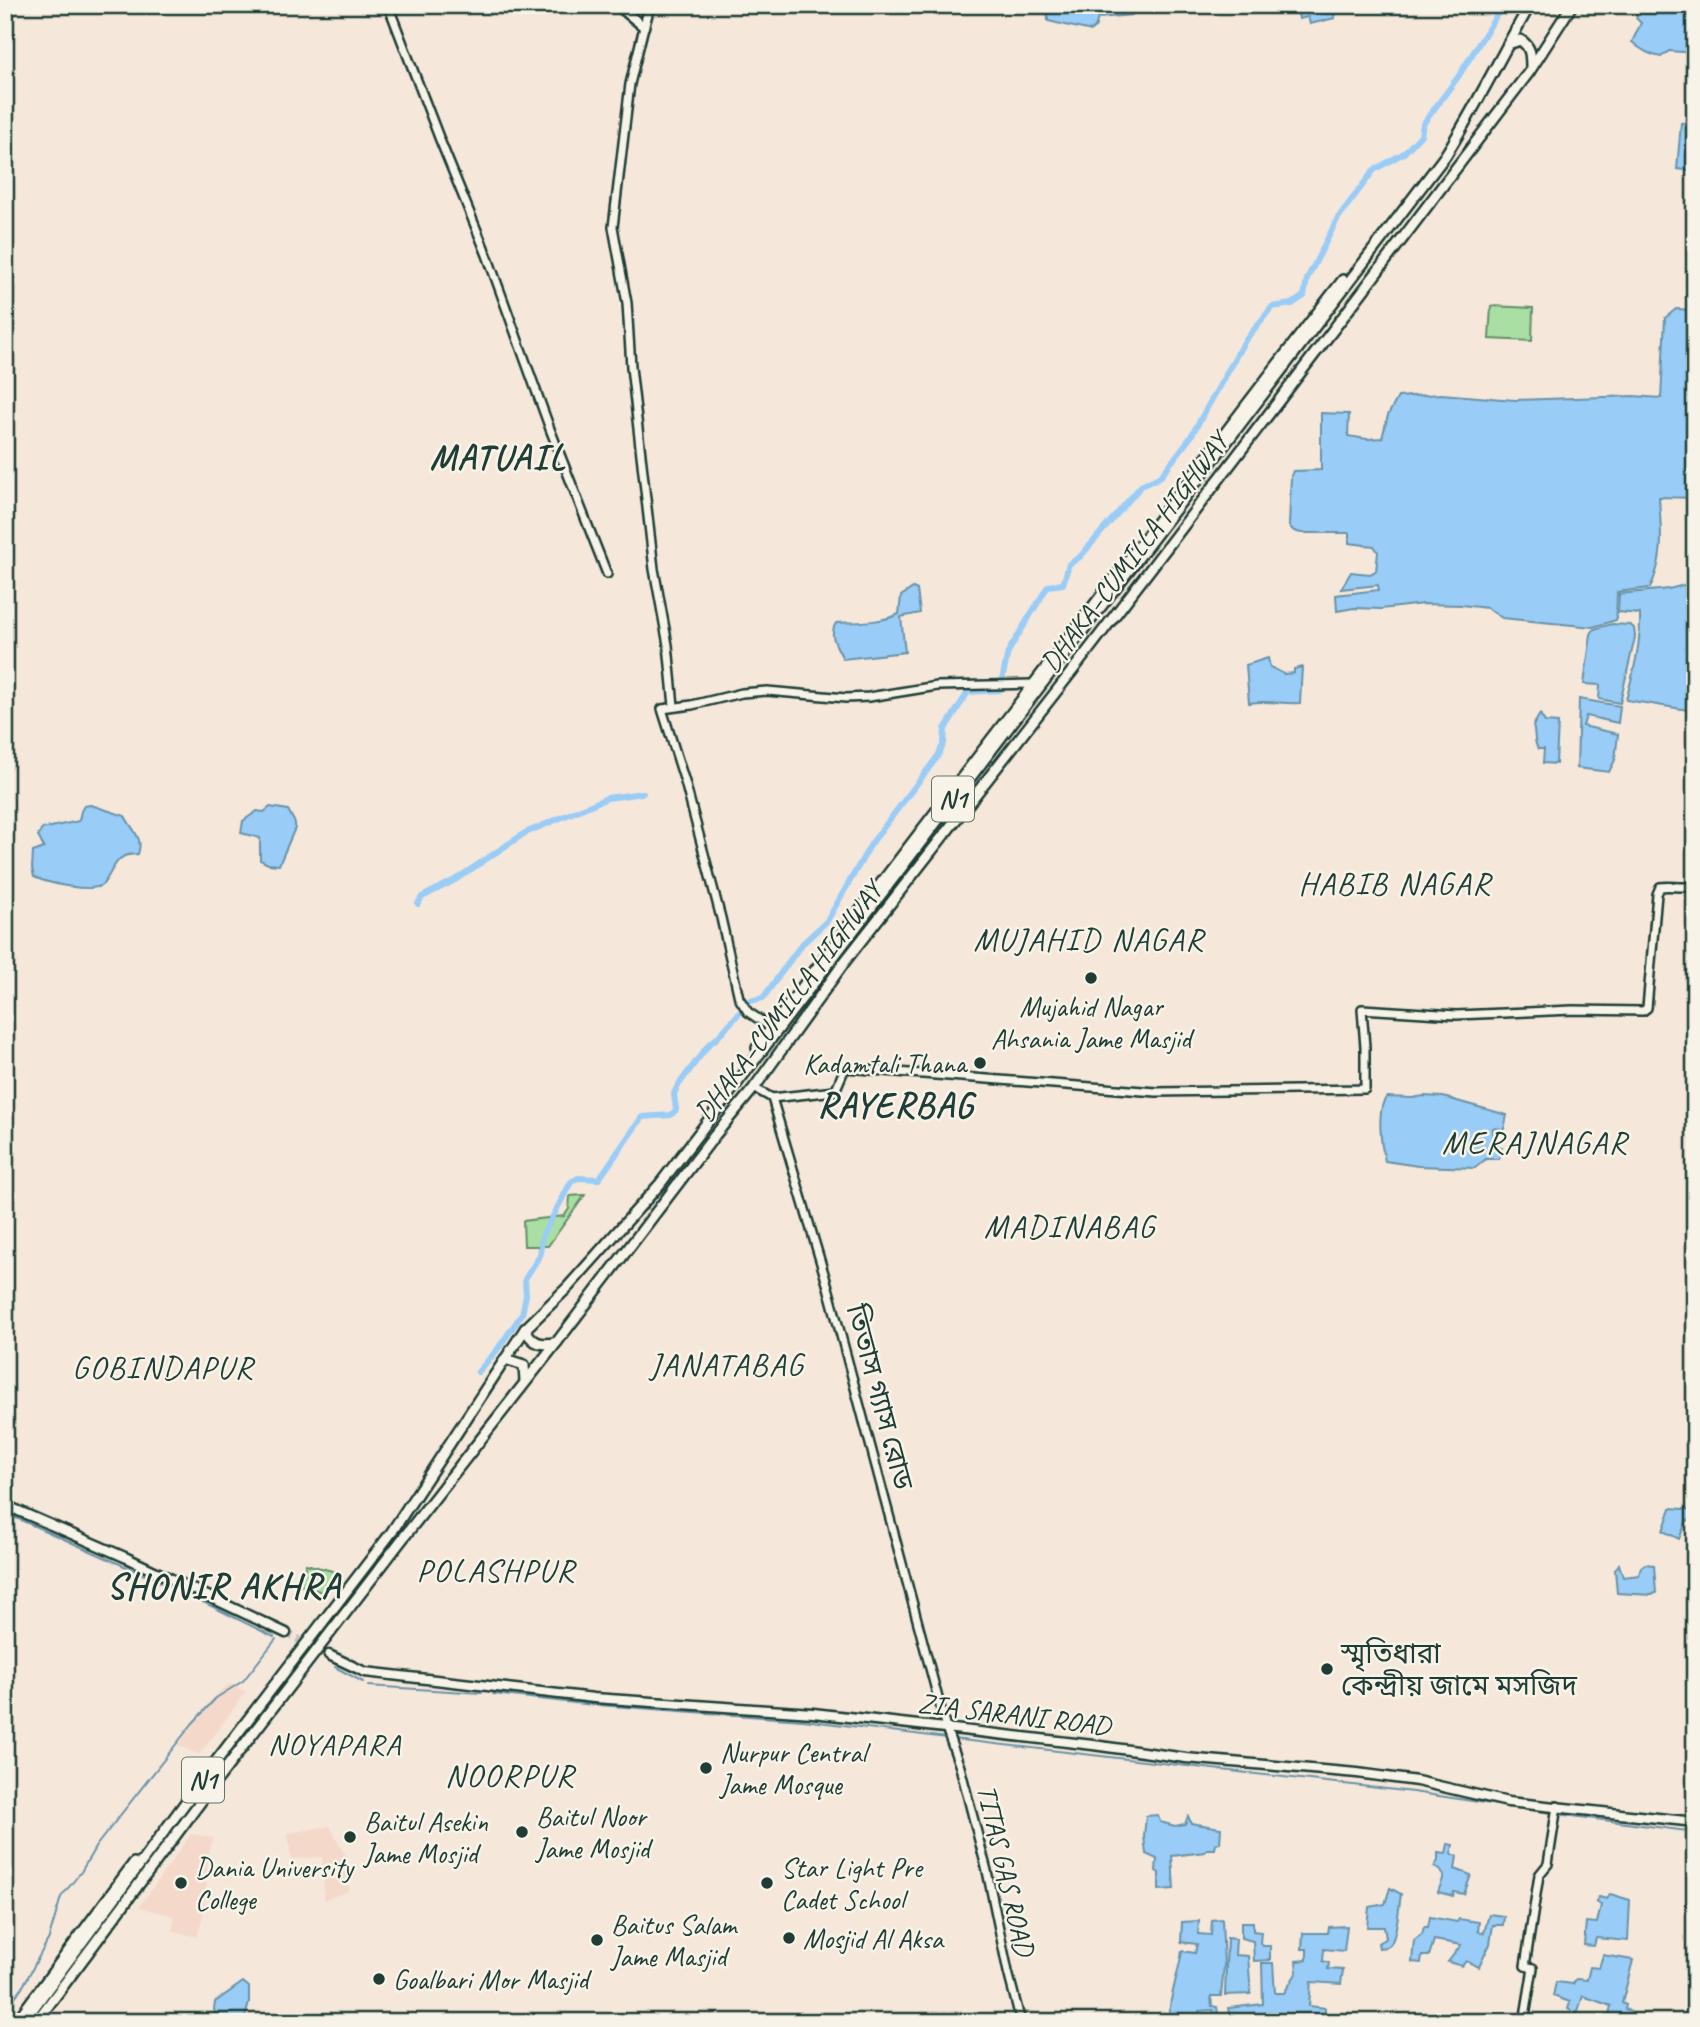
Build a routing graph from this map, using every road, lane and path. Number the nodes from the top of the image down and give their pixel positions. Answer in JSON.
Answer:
{"nodes":[{"id":1,"x":388,"y":5,"type":"edge"},
{"id":2,"x":617,"y":5,"type":"edge"},
{"id":3,"x":650,"y":5,"type":"edge"},
{"id":4,"x":1530,"y":5,"type":"edge"},
{"id":5,"x":1572,"y":5,"type":"edge"},
{"id":6,"x":644,"y":27,"type":"junction"},
{"id":7,"x":1507,"y":45,"type":"junction"},
{"id":8,"x":1531,"y":68,"type":"junction"},
{"id":9,"x":1420,"y":187,"type":"junction"},
{"id":10,"x":607,"y":574,"type":"dead end"},
{"id":11,"x":1034,"y":684,"type":"junction"},
{"id":12,"x":674,"y":706,"type":"junction"},
{"id":13,"x":1695,"y":886,"type":"edge"},
{"id":14,"x":772,"y":1028,"type":"junction"},
{"id":15,"x":754,"y":1088,"type":"junction"},
{"id":16,"x":772,"y":1098,"type":"junction"},
{"id":17,"x":712,"y":1115,"type":"junction"},
{"id":18,"x":525,"y":1329,"type":"junction"},
{"id":19,"x":557,"y":1342,"type":"junction"},
{"id":20,"x":505,"y":1359,"type":"junction"},
{"id":21,"x":525,"y":1382,"type":"junction"},
{"id":22,"x":5,"y":1505,"type":"edge"},
{"id":23,"x":409,"y":1508,"type":"junction"},
{"id":24,"x":286,"y":1633,"type":"tunnel mouth"},
{"id":25,"x":329,"y":1655,"type":"tunnel mouth"},
{"id":26,"x":948,"y":1735,"type":"junction"},
{"id":27,"x":1557,"y":1806,"type":"junction"},
{"id":28,"x":1695,"y":1822,"type":"edge"},
{"id":29,"x":16,"y":2022,"type":"edge"},
{"id":30,"x":23,"y":2022,"type":"edge"},
{"id":31,"x":36,"y":2022,"type":"edge"},
{"id":32,"x":1021,"y":2022,"type":"edge"},
{"id":33,"x":1524,"y":2022,"type":"edge"}],
"edges":[{"from":1,"to":10,"type":"street"},
{"from":2,"to":6,"type":"main road"},
{"from":3,"to":6,"type":"main road"},
{"from":4,"to":7,"type":"highway","name":"DHAKA–CUMILLA HIGHWAY","number":"N1"},
{"from":5,"to":8,"type":"highway","name":"DHAKA–CUMILLA HIGHWAY","number":"N1"},
{"from":6,"to":12,"type":"street"},
{"from":7,"to":8,"type":"highway"},
{"from":7,"to":9,"type":"highway","name":"DHAKA–CUMILLA HIGHWAY","number":"N1"},
{"from":8,"to":15,"type":"highway","name":"DHAKA–CUMILLA HIGHWAY","number":"N1"},
{"from":9,"to":11,"type":"highway"},
{"from":9,"to":17,"type":"highway","name":"DHAKA–CUMILLA HIGHWAY","number":"N1"},
{"from":11,"to":12,"type":"street"},
{"from":11,"to":14,"type":"highway"},
{"from":12,"to":14,"type":"street"},
{"from":13,"to":16,"type":"street"},
{"from":14,"to":17,"type":"highway"},
{"from":15,"to":16,"type":"street"},
{"from":15,"to":19,"type":"highway","name":"DHAKA–CUMILLA HIGHWAY","number":"N1"},
{"from":16,"to":26,"type":"street","name":"তিতাস গ্যাস রোড"},
{"from":17,"to":18,"type":"highway","name":"DHAKA–CUMILLA HIGHWAY","number":"N1"},
{"from":18,"to":19,"type":"highway"},
{"from":18,"to":20,"type":"highway","name":"DHAKA–CUMILLA HIGHWAY","number":"N1"},
{"from":19,"to":21,"type":"highway","name":"DHAKA–CUMILLA HIGHWAY","number":"N1"},
{"from":20,"to":21,"type":"highway"},
{"from":20,"to":23,"type":"highway","name":"DHAKA–CUMILLA HIGHWAY","number":"N1"},
{"from":21,"to":31,"type":"highway","name":"DHAKA–CUMILLA HIGHWAY","number":"N1"},
{"from":22,"to":24,"type":"main road"},
{"from":23,"to":29,"type":"highway"},
{"from":23,"to":30,"type":"highway","name":"DHAKA–CUMILLA HIGHWAY","number":"N1"},
{"from":25,"to":26,"type":"main road","name":"ZIA SARANI ROAD"},
{"from":26,"to":27,"type":"main road","name":"ZIA SARANI ROAD"},
{"from":26,"to":32,"type":"street","name":"TITAS GAS ROAD"},
{"from":27,"to":28,"type":"main road","name":"ZIA SARANI ROAD"},
{"from":27,"to":33,"type":"street"}]}
